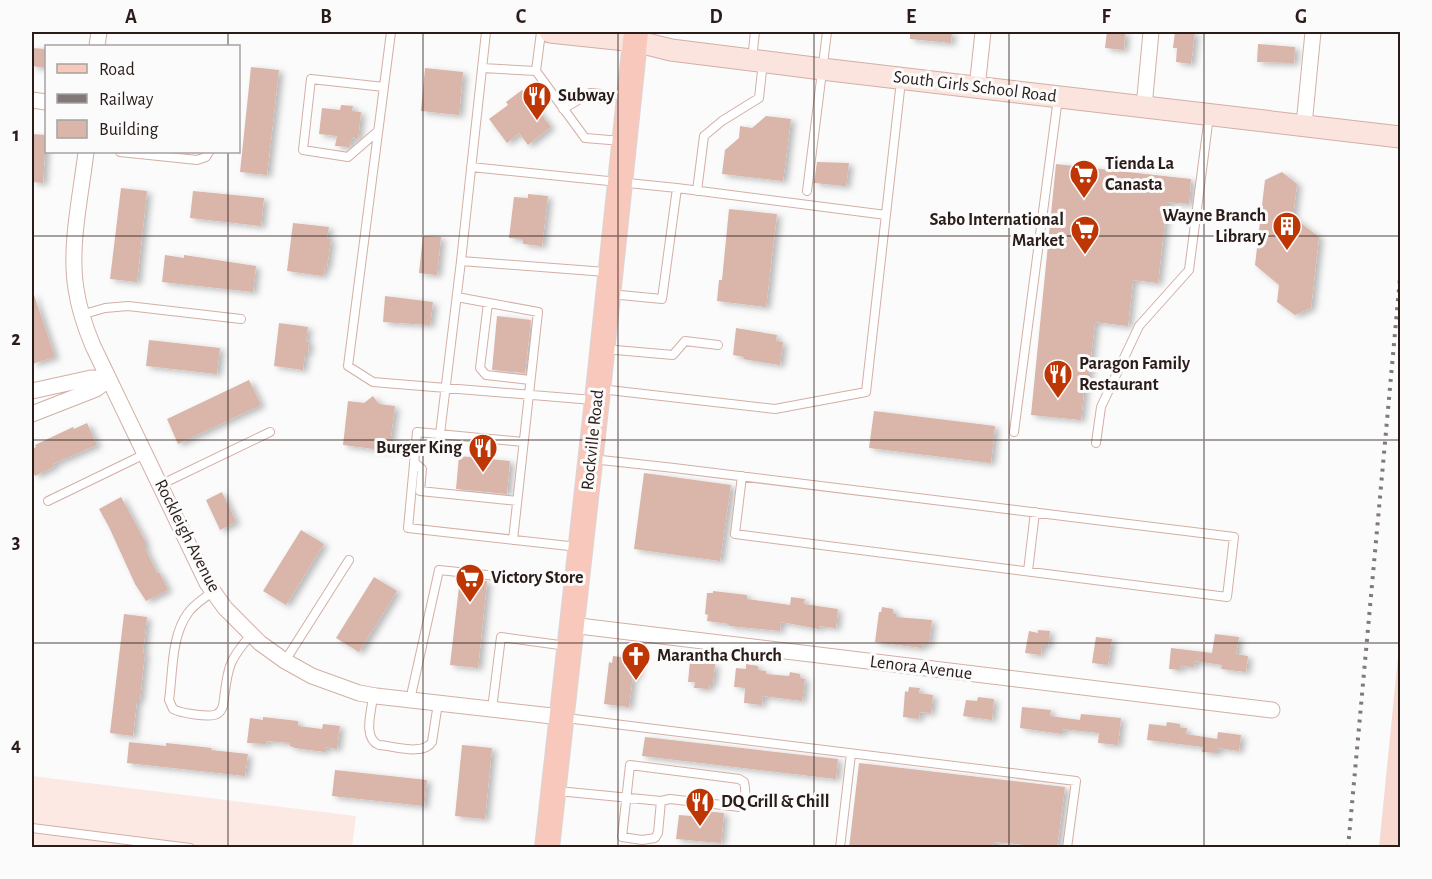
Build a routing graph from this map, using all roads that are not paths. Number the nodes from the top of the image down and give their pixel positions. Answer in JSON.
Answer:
{"nodes":[{"id":1,"x":391,"y":32,"type":"edge"},
{"id":2,"x":486,"y":32,"type":"edge"},
{"id":3,"x":541,"y":32,"type":"edge"},
{"id":4,"x":550,"y":32,"type":"edge"},
{"id":5,"x":755,"y":32,"type":"edge"},
{"id":6,"x":827,"y":32,"type":"edge"},
{"id":7,"x":983,"y":32,"type":"edge"},
{"id":8,"x":1151,"y":32,"type":"edge"},
{"id":9,"x":1313,"y":32,"type":"edge"},
{"id":10,"x":635,"y":37,"type":"edge"},
{"id":11,"x":758,"y":60,"type":"junction"},
{"id":12,"x":482,"y":68,"type":"junction"},
{"id":13,"x":822,"y":69,"type":"junction"},
{"id":14,"x":536,"y":71,"type":"junction"},
{"id":15,"x":901,"y":78,"type":"junction"},
{"id":16,"x":384,"y":87,"type":"junction"},
{"id":17,"x":977,"y":88,"type":"junction"},
{"id":18,"x":629,"y":96,"type":"junction"},
{"id":19,"x":1058,"y":97,"type":"junction"},
{"id":20,"x":1144,"y":107,"type":"junction"},
{"id":21,"x":563,"y":109,"type":"junction"},
{"id":22,"x":1210,"y":114,"type":"junction"},
{"id":23,"x":1304,"y":124,"type":"junction"},
{"id":24,"x":378,"y":131,"type":"junction"},
{"id":25,"x":1401,"y":137,"type":"edge"},
{"id":26,"x":624,"y":141,"type":"junction"},
{"id":27,"x":86,"y":153,"type":"edge"},
{"id":28,"x":130,"y":153,"type":"edge"},
{"id":29,"x":208,"y":153,"type":"edge"},
{"id":30,"x":471,"y":167,"type":"junction"},
{"id":31,"x":620,"y":182,"type":"junction"},
{"id":32,"x":677,"y":188,"type":"junction"},
{"id":33,"x":697,"y":191,"type":"junction"},
{"id":34,"x":807,"y":191,"type":"dead end"},
{"id":35,"x":886,"y":215,"type":"junction"},
{"id":36,"x":461,"y":261,"type":"junction"},
{"id":37,"x":609,"y":283,"type":"junction"},
{"id":38,"x":457,"y":297,"type":"junction"},
{"id":39,"x":488,"y":303,"type":"junction"},
{"id":40,"x":81,"y":315,"type":"junction"},
{"id":41,"x":241,"y":319,"type":"dead end"},
{"id":42,"x":718,"y":345,"type":"dead end"},
{"id":43,"x":603,"y":349,"type":"junction"},
{"id":44,"x":109,"y":379,"type":"junction"},
{"id":45,"x":530,"y":380,"type":"junction"},
{"id":46,"x":446,"y":389,"type":"junction"},
{"id":47,"x":32,"y":391,"type":"edge"},
{"id":48,"x":529,"y":394,"type":"junction"},
{"id":49,"x":598,"y":394,"type":"junction"},
{"id":50,"x":32,"y":414,"type":"edge"},
{"id":51,"x":270,"y":432,"type":"dead end"},
{"id":52,"x":1014,"y":432,"type":"dead end"},
{"id":53,"x":440,"y":434,"type":"junction"},
{"id":54,"x":523,"y":442,"type":"junction"},
{"id":55,"x":1096,"y":443,"type":"dead end"},
{"id":56,"x":145,"y":454,"type":"junction"},
{"id":57,"x":591,"y":459,"type":"junction"},
{"id":58,"x":414,"y":462,"type":"junction"},
{"id":59,"x":742,"y":476,"type":"junction"},
{"id":60,"x":160,"y":485,"type":"junction"},
{"id":61,"x":48,"y":501,"type":"dead end"},
{"id":62,"x":517,"y":501,"type":"junction"},
{"id":63,"x":1035,"y":512,"type":"junction"},
{"id":64,"x":513,"y":540,"type":"junction"},
{"id":65,"x":580,"y":547,"type":"junction"},
{"id":66,"x":349,"y":560,"type":"dead end"},
{"id":67,"x":1028,"y":571,"type":"junction"},
{"id":68,"x":507,"y":577,"type":"dead end"},
{"id":69,"x":213,"y":591,"type":"junction"},
{"id":70,"x":251,"y":635,"type":"junction"},
{"id":71,"x":570,"y":636,"type":"junction"},
{"id":72,"x":285,"y":661,"type":"junction"},
{"id":73,"x":373,"y":696,"type":"junction"},
{"id":74,"x":410,"y":700,"type":"junction"},
{"id":75,"x":438,"y":703,"type":"junction"},
{"id":76,"x":492,"y":709,"type":"junction"},
{"id":77,"x":1272,"y":711,"type":"dead end"},
{"id":78,"x":561,"y":717,"type":"junction"},
{"id":79,"x":851,"y":753,"type":"junction"},
{"id":80,"x":553,"y":791,"type":"junction"},
{"id":81,"x":625,"y":797,"type":"junction"},
{"id":82,"x":662,"y":801,"type":"junction"},
{"id":83,"x":32,"y":828,"type":"edge"},
{"id":84,"x":190,"y":848,"type":"edge"},
{"id":85,"x":547,"y":848,"type":"edge"},
{"id":86,"x":840,"y":848,"type":"edge"},
{"id":87,"x":1067,"y":848,"type":"edge"}],
"edges":[{"from":1,"to":16,"type":"lane"},
{"from":2,"to":12,"type":"lane"},
{"from":3,"to":14,"type":"lane"},
{"from":4,"to":10,"type":"main road","name":"South Girls School Road"},
{"from":5,"to":11,"type":"lane"},
{"from":6,"to":13,"type":"lane"},
{"from":7,"to":17,"type":"street"},
{"from":8,"to":20,"type":"street"},
{"from":9,"to":23,"type":"street"},
{"from":10,"to":11,"type":"main road","name":"South Girls School Road"},
{"from":10,"to":18,"type":"main road","name":"Rockville Road"},
{"from":11,"to":13,"type":"main road","name":"South Girls School Road"},
{"from":11,"to":33,"type":"lane"},
{"from":12,"to":14,"type":"lane"},
{"from":12,"to":30,"type":"lane"},
{"from":13,"to":15,"type":"main road","name":"South Girls School Road"},
{"from":13,"to":34,"type":"lane"},
{"from":14,"to":21,"type":"lane"},
{"from":15,"to":17,"type":"main road","name":"South Girls School Road"},
{"from":15,"to":35,"type":"lane"},
{"from":16,"to":24,"type":"lane"},
{"from":16,"to":24,"type":"lane"},
{"from":17,"to":19,"type":"main road","name":"South Girls School Road"},
{"from":18,"to":21,"type":"lane"},
{"from":18,"to":26,"type":"main road","name":"Rockville Road"},
{"from":19,"to":20,"type":"main road","name":"South Girls School Road"},
{"from":19,"to":52,"type":"lane"},
{"from":20,"to":22,"type":"main road","name":"South Girls School Road"},
{"from":21,"to":26,"type":"lane"},
{"from":22,"to":23,"type":"main road","name":"South Girls School Road"},
{"from":22,"to":55,"type":"lane"},
{"from":23,"to":25,"type":"main road","name":"South Girls School Road"},
{"from":24,"to":46,"type":"lane"},
{"from":26,"to":31,"type":"main road","name":"Rockville Road"},
{"from":27,"to":40,"type":"street","name":"Rockleigh Avenue"},
{"from":28,"to":29,"type":"lane"},
{"from":30,"to":31,"type":"lane"},
{"from":30,"to":36,"type":"lane"},
{"from":31,"to":32,"type":"lane"},
{"from":31,"to":37,"type":"main road","name":"Rockville Road"},
{"from":32,"to":33,"type":"lane"},
{"from":32,"to":37,"type":"lane"},
{"from":33,"to":35,"type":"lane"},
{"from":35,"to":49,"type":"lane"},
{"from":36,"to":37,"type":"lane"},
{"from":36,"to":38,"type":"lane"},
{"from":37,"to":43,"type":"main road","name":"Rockville Road"},
{"from":38,"to":39,"type":"lane"},
{"from":38,"to":46,"type":"lane"},
{"from":39,"to":45,"type":"lane"},
{"from":39,"to":45,"type":"lane"},
{"from":40,"to":41,"type":"lane"},
{"from":40,"to":44,"type":"street","name":"Rockleigh Avenue"},
{"from":42,"to":43,"type":"lane"},
{"from":43,"to":49,"type":"main road","name":"Rockville Road"},
{"from":44,"to":47,"type":"street"},
{"from":44,"to":50,"type":"street"},
{"from":44,"to":56,"type":"street","name":"Rockleigh Avenue"},
{"from":45,"to":48,"type":"lane"},
{"from":46,"to":48,"type":"lane"},
{"from":46,"to":53,"type":"lane"},
{"from":48,"to":49,"type":"lane"},
{"from":48,"to":54,"type":"lane"},
{"from":49,"to":57,"type":"main road","name":"Rockville Road"},
{"from":51,"to":60,"type":"lane"},
{"from":53,"to":54,"type":"lane"},
{"from":53,"to":58,"type":"lane"},
{"from":54,"to":62,"type":"lane"},
{"from":56,"to":60,"type":"street","name":"Rockleigh Avenue"},
{"from":56,"to":61,"type":"lane"},
{"from":57,"to":59,"type":"lane"},
{"from":57,"to":65,"type":"main road","name":"Rockville Road"},
{"from":58,"to":62,"type":"lane"},
{"from":58,"to":64,"type":"lane"},
{"from":59,"to":63,"type":"lane"},
{"from":59,"to":67,"type":"lane"},
{"from":60,"to":69,"type":"street","name":"Rockleigh Avenue"},
{"from":62,"to":64,"type":"lane"},
{"from":63,"to":67,"type":"lane"},
{"from":63,"to":67,"type":"lane"},
{"from":64,"to":65,"type":"lane"},
{"from":65,"to":71,"type":"main road","name":"Rockville Road"},
{"from":66,"to":72,"type":"lane"},
{"from":68,"to":74,"type":"lane"},
{"from":69,"to":70,"type":"street","name":"Rockleigh Avenue"},
{"from":69,"to":70,"type":"lane"},
{"from":70,"to":72,"type":"street","name":"Rockleigh Avenue"},
{"from":71,"to":76,"type":"lane"},
{"from":71,"to":77,"type":"street","name":"Lenora Avenue"},
{"from":71,"to":78,"type":"main road","name":"Rockville Road"},
{"from":72,"to":73,"type":"street","name":"Rockleigh Avenue"},
{"from":73,"to":74,"type":"street","name":"Rockleigh Avenue"},
{"from":73,"to":75,"type":"lane"},
{"from":74,"to":75,"type":"street","name":"Rockleigh Avenue"},
{"from":75,"to":76,"type":"street","name":"Rockleigh Avenue"},
{"from":76,"to":78,"type":"street","name":"Rockleigh Avenue"},
{"from":78,"to":79,"type":"lane"},
{"from":78,"to":80,"type":"main road","name":"Rockville Road"},
{"from":79,"to":86,"type":"lane"},
{"from":79,"to":87,"type":"lane"},
{"from":80,"to":81,"type":"lane"},
{"from":80,"to":85,"type":"main road","name":"Rockville Road"},
{"from":81,"to":82,"type":"lane"},
{"from":81,"to":82,"type":"lane"},
{"from":81,"to":82,"type":"lane"},
{"from":83,"to":84,"type":"lane"}]}
